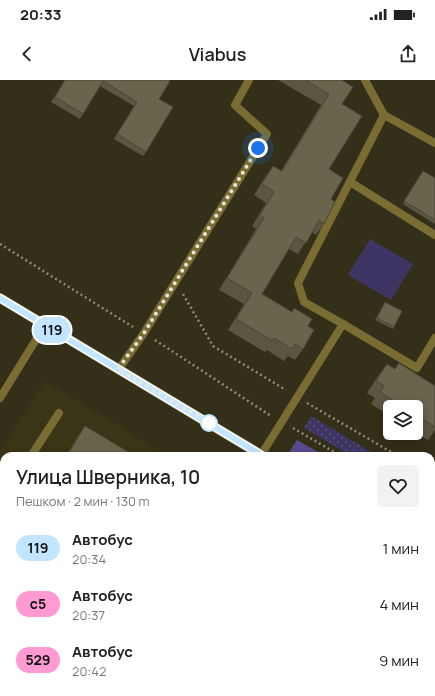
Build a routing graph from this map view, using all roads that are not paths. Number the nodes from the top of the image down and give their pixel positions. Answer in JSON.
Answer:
{"nodes":[{"id":1,"x":249,"y":80,"type":"edge"},
{"id":2,"x":365,"y":80,"type":"edge"},
{"id":3,"x":384,"y":115,"type":"junction"},
{"id":4,"x":435,"y":143,"type":"edge"},
{"id":5,"x":350,"y":182,"type":"junction"},
{"id":6,"x":435,"y":234,"type":"edge"},
{"id":7,"x":0,"y":298,"type":"edge"},
{"id":8,"x":343,"y":324,"type":"junction"},
{"id":9,"x":45,"y":325,"type":"junction"},
{"id":10,"x":435,"y":338,"type":"edge"},
{"id":11,"x":118,"y":369,"type":"junction"},
{"id":12,"x":0,"y":398,"type":"edge"},
{"id":13,"x":58,"y":413,"type":"dead end"},
{"id":14,"x":34,"y":452,"type":"edge"},
{"id":15,"x":257,"y":452,"type":"edge"},
{"id":16,"x":264,"y":452,"type":"edge"}],
"edges":[{"from":1,"to":11,"type":"lane"},
{"from":2,"to":3,"type":"lane"},
{"from":3,"to":4,"type":"lane"},
{"from":3,"to":5,"type":"lane"},
{"from":5,"to":6,"type":"lane"},
{"from":5,"to":8,"type":"lane"},
{"from":7,"to":9,"type":"street"},
{"from":8,"to":10,"type":"lane"},
{"from":8,"to":16,"type":"lane"},
{"from":9,"to":11,"type":"street"},
{"from":9,"to":12,"type":"lane"},
{"from":11,"to":15,"type":"street"},
{"from":13,"to":14,"type":"lane"}]}
